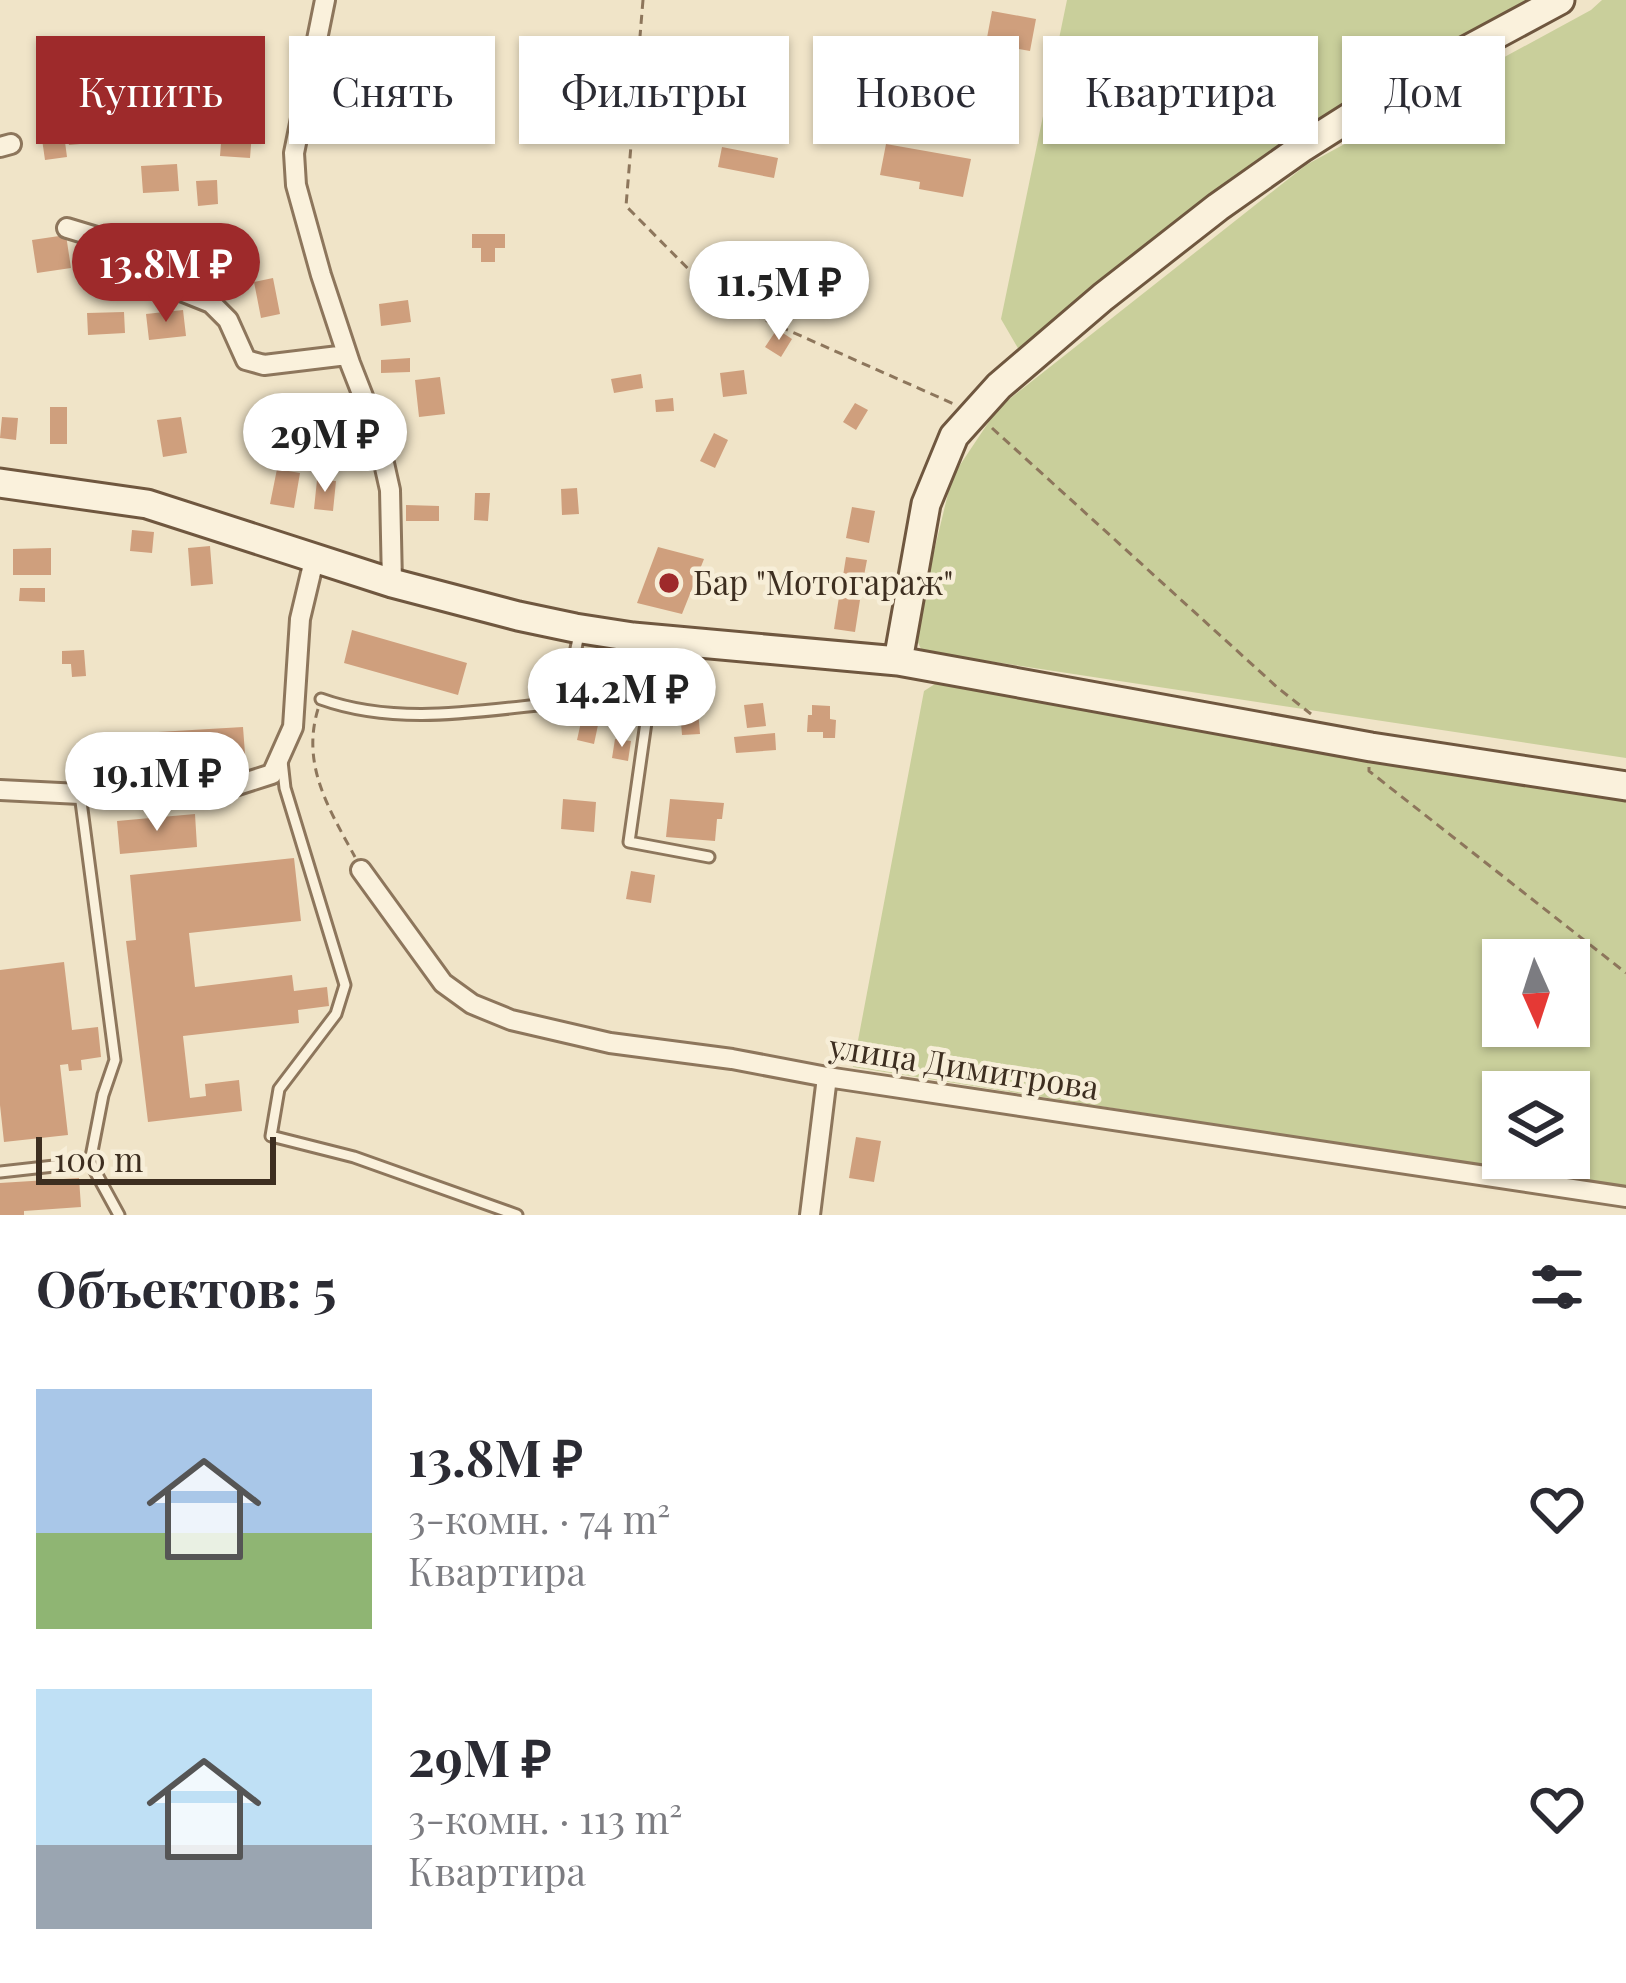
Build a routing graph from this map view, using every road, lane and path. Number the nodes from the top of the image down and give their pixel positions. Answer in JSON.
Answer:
{"nodes":[{"id":1,"x":325,"y":0,"type":"edge"},
{"id":2,"x":643,"y":0,"type":"edge"},
{"id":3,"x":1561,"y":0,"type":"edge"},
{"id":4,"x":67,"y":228,"type":"dead end"},
{"id":5,"x":347,"y":355,"type":"junction"},
{"id":6,"x":975,"y":413,"type":"junction"},
{"id":7,"x":0,"y":483,"type":"edge"},
{"id":8,"x":315,"y":556,"type":"junction"},
{"id":9,"x":392,"y":583,"type":"junction"},
{"id":10,"x":580,"y":629,"type":"junction"},
{"id":11,"x":658,"y":639,"type":"junction"},
{"id":12,"x":898,"y":661,"type":"junction"},
{"id":13,"x":321,"y":699,"type":"joint"},
{"id":14,"x":1315,"y":717,"type":"dead end"},
{"id":15,"x":1371,"y":747,"type":"junction"},
{"id":16,"x":281,"y":755,"type":"junction"},
{"id":17,"x":1626,"y":786,"type":"edge"},
{"id":18,"x":0,"y":790,"type":"edge"},
{"id":19,"x":80,"y":794,"type":"junction"},
{"id":20,"x":709,"y":857,"type":"dead end"},
{"id":21,"x":361,"y":870,"type":"joint"},
{"id":22,"x":1626,"y":973,"type":"edge"},
{"id":23,"x":827,"y":1077,"type":"junction"},
{"id":24,"x":90,"y":1162,"type":"junction"},
{"id":25,"x":0,"y":1172,"type":"edge"},
{"id":26,"x":1626,"y":1197,"type":"edge"},
{"id":27,"x":119,"y":1215,"type":"edge"},
{"id":28,"x":517,"y":1215,"type":"edge"},
{"id":29,"x":810,"y":1215,"type":"edge"}],
"edges":[{"from":1,"to":5,"type":"street"},
{"from":2,"to":6,"type":"path"},
{"from":3,"to":6,"type":"main road"},
{"from":4,"to":5,"type":"street"},
{"from":5,"to":9,"type":"street"},
{"from":6,"to":12,"type":"main road"},
{"from":6,"to":14,"type":"path"},
{"from":7,"to":8,"type":"main road"},
{"from":8,"to":9,"type":"main road"},
{"from":8,"to":16,"type":"street"},
{"from":9,"to":10,"type":"main road"},
{"from":10,"to":11,"type":"main road"},
{"from":10,"to":13,"type":"lane"},
{"from":11,"to":12,"type":"main road"},
{"from":11,"to":20,"type":"lane"},
{"from":12,"to":15,"type":"main road"},
{"from":13,"to":21,"type":"path"},
{"from":15,"to":17,"type":"main road"},
{"from":15,"to":22,"type":"path"},
{"from":16,"to":19,"type":"street"},
{"from":16,"to":28,"type":"lane"},
{"from":18,"to":19,"type":"street"},
{"from":19,"to":24,"type":"lane"},
{"from":21,"to":23,"type":"street","name":"улица Димитрова"},
{"from":23,"to":26,"type":"street","name":"улица Димитрова"},
{"from":23,"to":29,"type":"street"},
{"from":24,"to":25,"type":"lane"},
{"from":24,"to":27,"type":"lane"}]}
